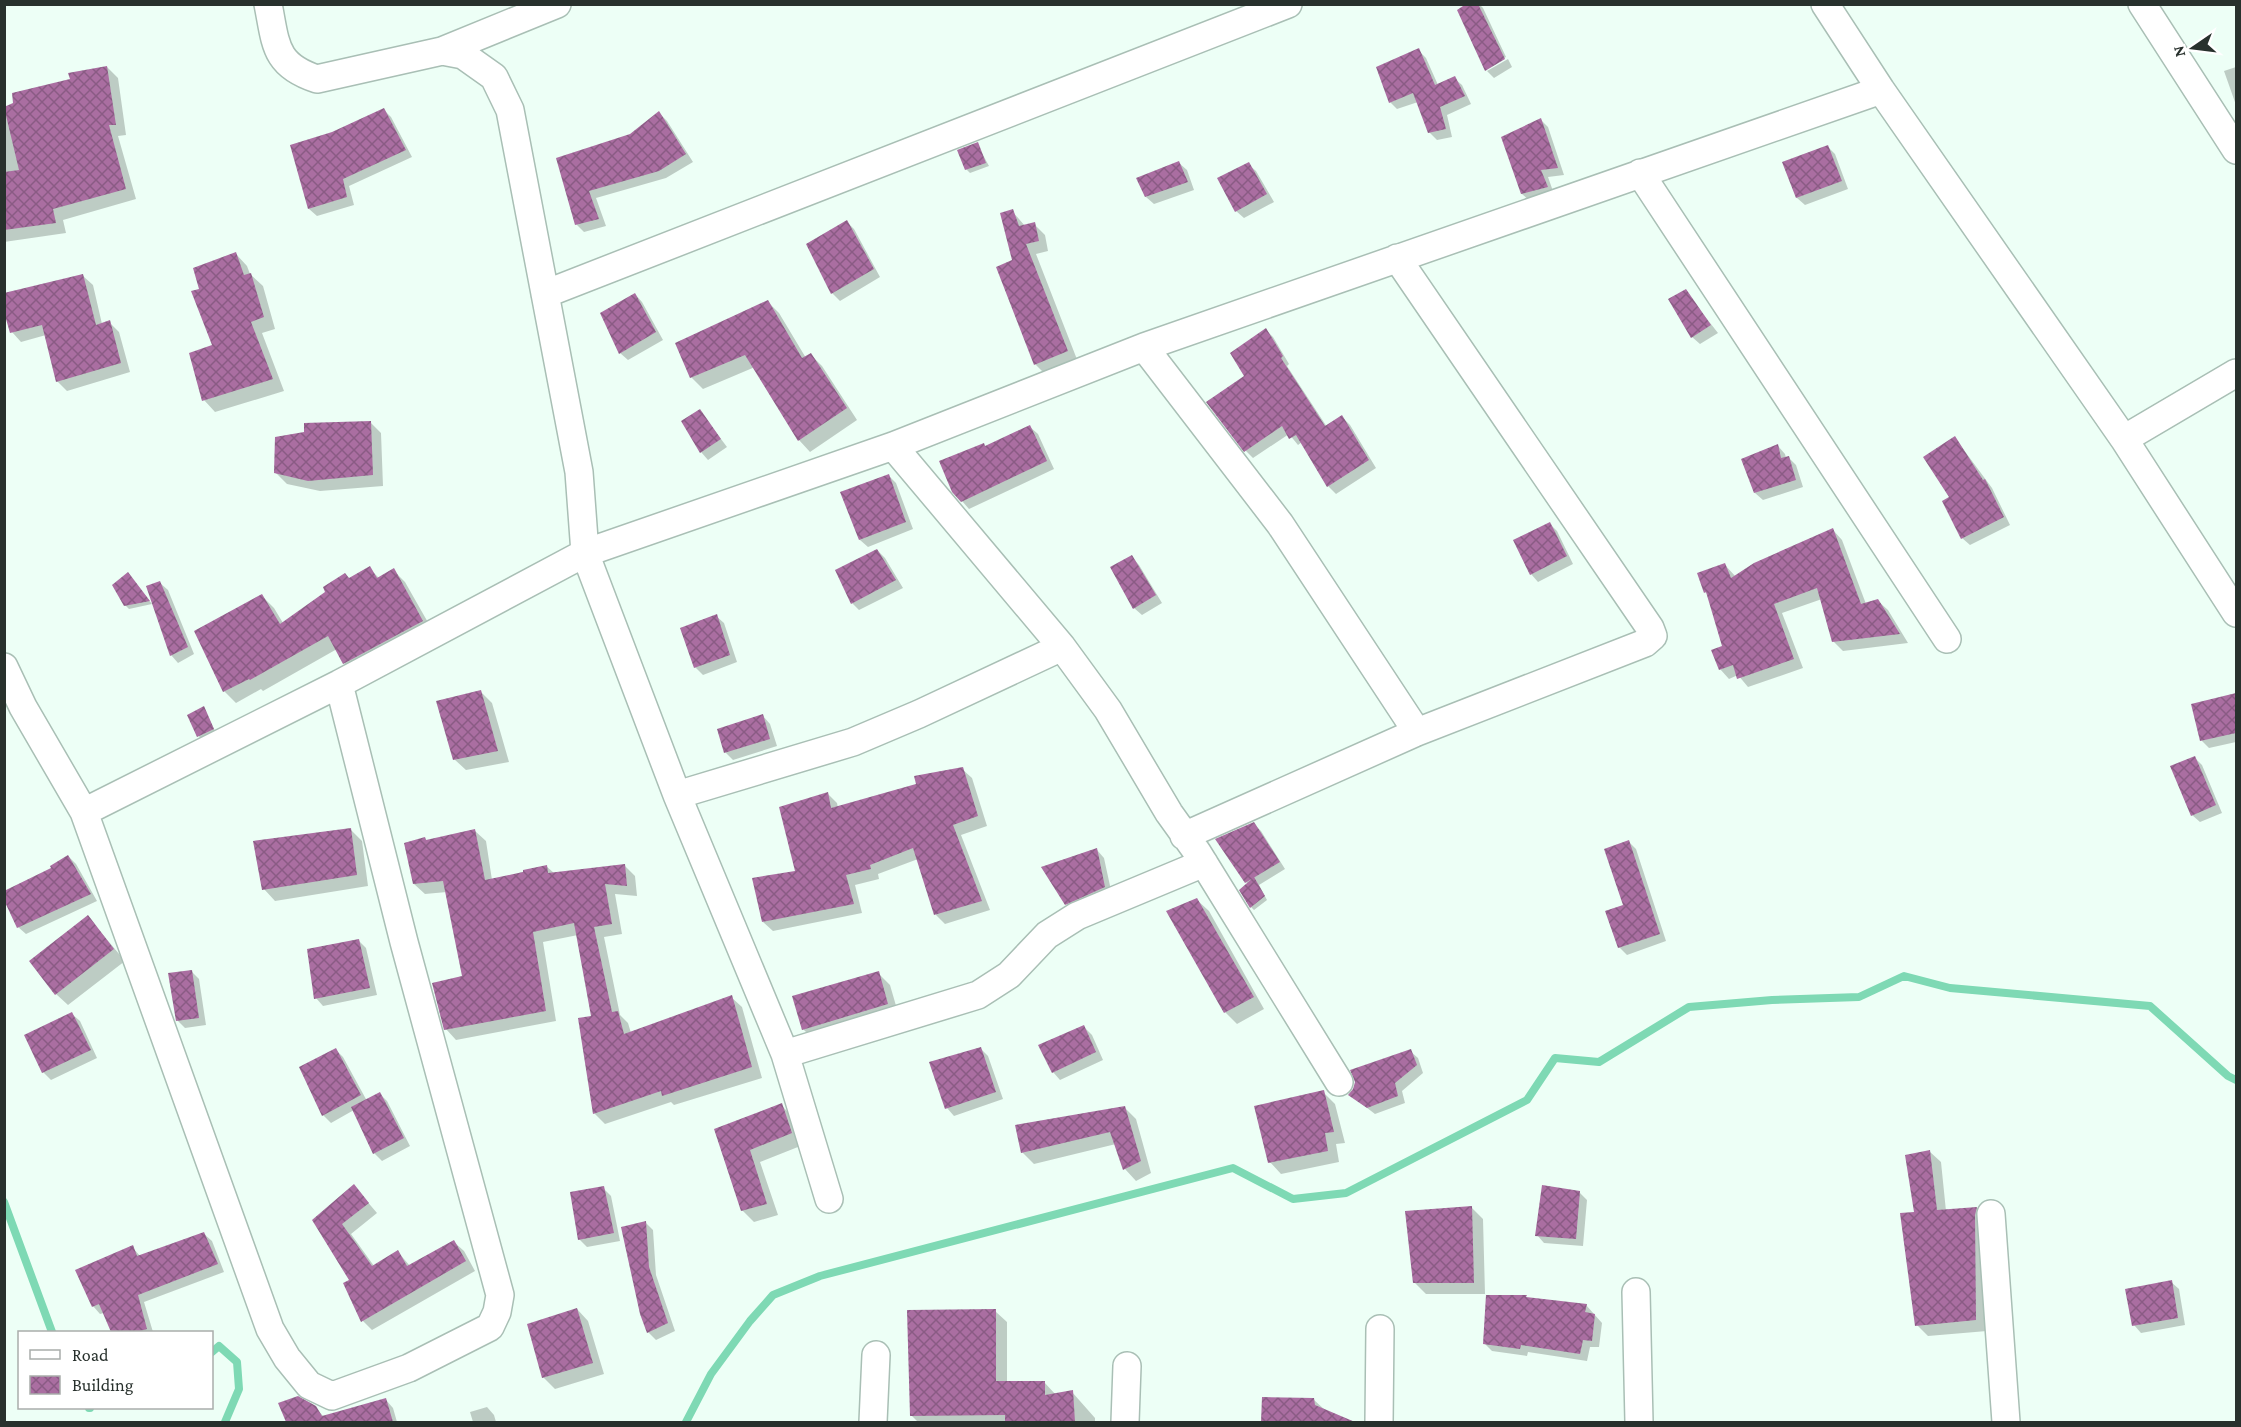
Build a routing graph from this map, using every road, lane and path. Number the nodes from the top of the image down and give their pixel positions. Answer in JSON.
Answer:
{"nodes":[{"id":1,"x":268,"y":4,"type":"edge"},
{"id":2,"x":557,"y":4,"type":"edge"},
{"id":3,"x":1825,"y":4,"type":"edge"},
{"id":4,"x":2142,"y":4,"type":"edge"},
{"id":5,"x":1273,"y":7,"type":"edge"},
{"id":6,"x":442,"y":51,"type":"junction"},
{"id":7,"x":1881,"y":90,"type":"junction"},
{"id":8,"x":2236,"y":150,"type":"edge"},
{"id":9,"x":1640,"y":173,"type":"junction"},
{"id":10,"x":1397,"y":258,"type":"junction"},
{"id":11,"x":545,"y":294,"type":"junction"},
{"id":12,"x":1144,"y":347,"type":"junction"},
{"id":13,"x":2236,"y":373,"type":"edge"},
{"id":14,"x":2124,"y":439,"type":"junction"},
{"id":15,"x":893,"y":446,"type":"junction"},
{"id":16,"x":585,"y":553,"type":"junction"},
{"id":17,"x":2236,"y":612,"type":"edge"},
{"id":18,"x":1947,"y":639,"type":"dead end"},
{"id":19,"x":1062,"y":647,"type":"junction"},
{"id":20,"x":4,"y":667,"type":"edge"},
{"id":21,"x":339,"y":684,"type":"junction"},
{"id":22,"x":14,"y":705,"type":"edge"},
{"id":23,"x":1417,"y":732,"type":"junction"},
{"id":24,"x":677,"y":795,"type":"junction"},
{"id":25,"x":84,"y":812,"type":"junction"},
{"id":26,"x":1184,"y":836,"type":"junction"},
{"id":27,"x":1204,"y":863,"type":"junction"},
{"id":28,"x":785,"y":1054,"type":"junction"},
{"id":29,"x":1339,"y":1082,"type":"dead end"},
{"id":30,"x":829,"y":1199,"type":"dead end"},
{"id":31,"x":1991,"y":1214,"type":"dead end"},
{"id":32,"x":1636,"y":1292,"type":"dead end"},
{"id":33,"x":1380,"y":1329,"type":"dead end"},
{"id":34,"x":876,"y":1354,"type":"dead end"},
{"id":35,"x":1127,"y":1366,"type":"dead end"},
{"id":36,"x":873,"y":1422,"type":"edge"},
{"id":37,"x":1125,"y":1422,"type":"edge"},
{"id":38,"x":1379,"y":1422,"type":"edge"},
{"id":39,"x":1639,"y":1422,"type":"edge"},
{"id":40,"x":2006,"y":1422,"type":"edge"}],
"edges":[{"from":1,"to":6,"type":"street"},
{"from":2,"to":6,"type":"street"},
{"from":3,"to":7,"type":"street"},
{"from":4,"to":8,"type":"street"},
{"from":5,"to":11,"type":"street"},
{"from":6,"to":11,"type":"street"},
{"from":7,"to":9,"type":"street"},
{"from":7,"to":14,"type":"street"},
{"from":9,"to":10,"type":"street"},
{"from":9,"to":18,"type":"street"},
{"from":10,"to":12,"type":"street"},
{"from":10,"to":23,"type":"street"},
{"from":11,"to":16,"type":"street"},
{"from":12,"to":15,"type":"street"},
{"from":12,"to":23,"type":"street"},
{"from":13,"to":14,"type":"street"},
{"from":14,"to":17,"type":"street"},
{"from":15,"to":16,"type":"street"},
{"from":15,"to":19,"type":"street"},
{"from":16,"to":21,"type":"street"},
{"from":16,"to":24,"type":"street"},
{"from":19,"to":24,"type":"street"},
{"from":19,"to":26,"type":"street"},
{"from":20,"to":22,"type":"street"},
{"from":21,"to":25,"type":"street"},
{"from":21,"to":25,"type":"street"},
{"from":22,"to":25,"type":"street"},
{"from":23,"to":26,"type":"street"},
{"from":24,"to":28,"type":"street"},
{"from":26,"to":27,"type":"street"},
{"from":27,"to":28,"type":"street"},
{"from":27,"to":29,"type":"street"},
{"from":28,"to":30,"type":"street"},
{"from":31,"to":40,"type":"street"},
{"from":32,"to":39,"type":"street"},
{"from":33,"to":38,"type":"street"},
{"from":34,"to":36,"type":"street"},
{"from":35,"to":37,"type":"street"}]}
